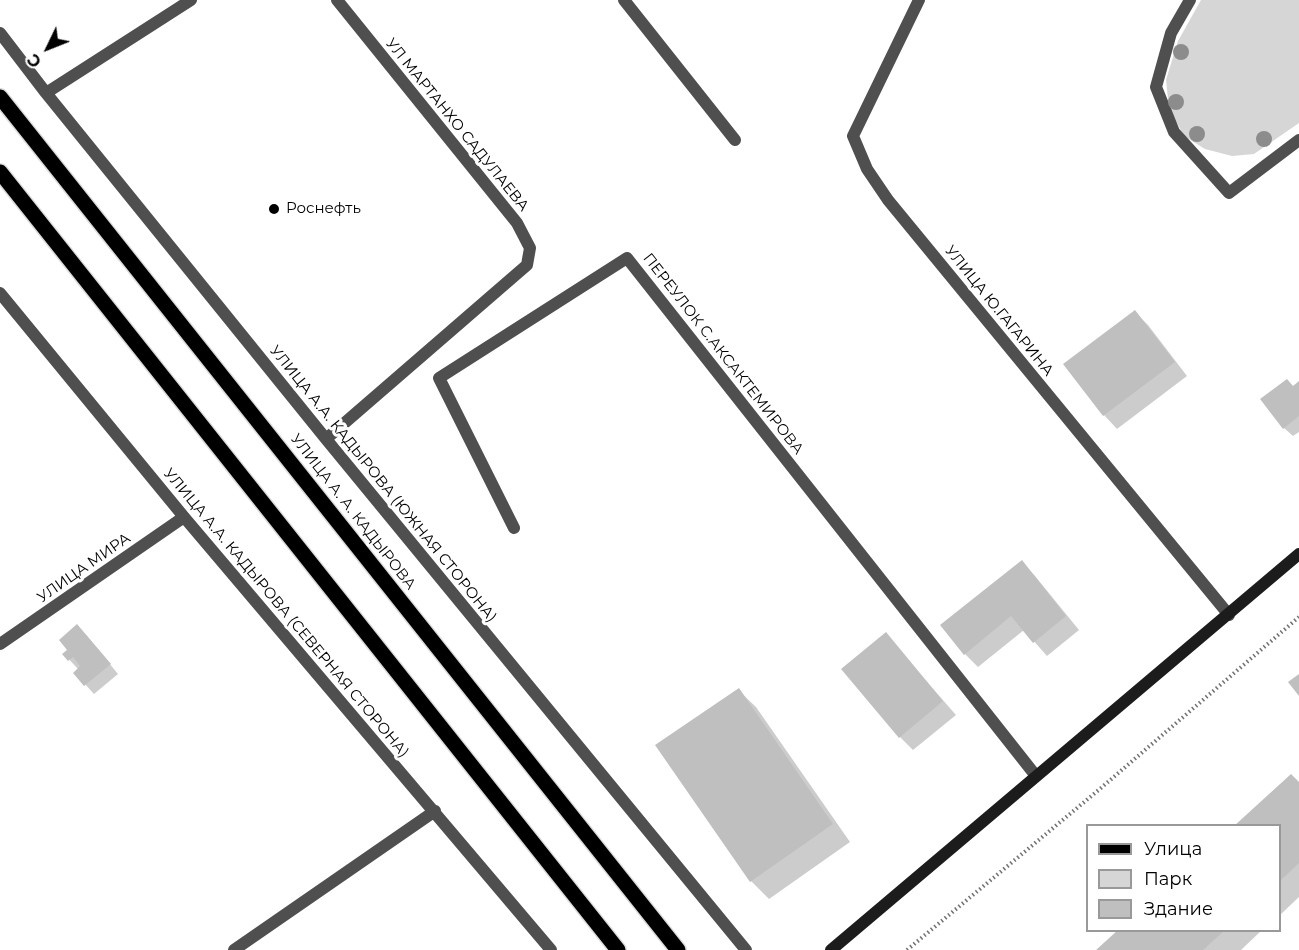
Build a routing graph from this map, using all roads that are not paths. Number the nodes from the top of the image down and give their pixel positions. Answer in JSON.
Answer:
{"nodes":[{"id":1,"x":190,"y":0,"type":"edge"},
{"id":2,"x":337,"y":0,"type":"edge"},
{"id":3,"x":624,"y":0,"type":"edge"},
{"id":4,"x":919,"y":0,"type":"edge"},
{"id":5,"x":1190,"y":0,"type":"edge"},
{"id":6,"x":0,"y":33,"type":"edge"},
{"id":7,"x":46,"y":93,"type":"junction"},
{"id":8,"x":0,"y":97,"type":"edge"},
{"id":9,"x":735,"y":140,"type":"dead end"},
{"id":10,"x":1299,"y":140,"type":"edge"},
{"id":11,"x":0,"y":172,"type":"edge"},
{"id":12,"x":0,"y":293,"type":"edge"},
{"id":13,"x":326,"y":439,"type":"junction"},
{"id":14,"x":184,"y":517,"type":"junction"},
{"id":15,"x":514,"y":528,"type":"dead end"},
{"id":16,"x":1299,"y":554,"type":"edge"},
{"id":17,"x":1229,"y":615,"type":"junction"},
{"id":18,"x":0,"y":644,"type":"edge"},
{"id":19,"x":1036,"y":777,"type":"junction"},
{"id":20,"x":435,"y":811,"type":"junction"},
{"id":21,"x":234,"y":950,"type":"edge"},
{"id":22,"x":551,"y":950,"type":"edge"},
{"id":23,"x":618,"y":950,"type":"edge"},
{"id":24,"x":678,"y":950,"type":"edge"},
{"id":25,"x":746,"y":950,"type":"edge"},
{"id":26,"x":831,"y":950,"type":"edge"}],
"edges":[{"from":1,"to":7,"type":"street"},
{"from":2,"to":13,"type":"street","name":"УЛ МАРТАНХО САДУЛАЕВА"},
{"from":3,"to":9,"type":"street"},
{"from":4,"to":17,"type":"street","name":"УЛИЦА Ю.ГАГАРИНА"},
{"from":5,"to":10,"type":"street"},
{"from":6,"to":7,"type":"street","name":"УЛИЦА А.А. КАДЫРОВА (ЮЖНАЯ СТОРОНА)"},
{"from":7,"to":13,"type":"street","name":"УЛИЦА А.А. КАДЫРОВА (ЮЖНАЯ СТОРОНА)"},
{"from":8,"to":24,"type":"main road","name":"УЛИЦА А. А. КАДЫРОВА"},
{"from":11,"to":23,"type":"main road"},
{"from":12,"to":14,"type":"street","name":"УЛИЦА А.А. КАДЫРОВА (СЕВЕРНАЯ СТОРОНА)"},
{"from":13,"to":25,"type":"street","name":"УЛИЦА А.А. КАДЫРОВА (ЮЖНАЯ СТОРОНА)"},
{"from":14,"to":18,"type":"street","name":"УЛИЦА МИРА"},
{"from":14,"to":20,"type":"street","name":"УЛИЦА А.А. КАДЫРОВА (СЕВЕРНАЯ СТОРОНА)"},
{"from":15,"to":19,"type":"street","name":"ПЕРЕУЛОК С.АКСАКТЕМИРОВА"},
{"from":16,"to":17,"type":"street"},
{"from":17,"to":19,"type":"street"},
{"from":19,"to":26,"type":"street"},
{"from":20,"to":21,"type":"street"},
{"from":20,"to":22,"type":"street","name":"УЛИЦА А.А. КАДЫРОВА (СЕВЕРНАЯ СТОРОНА)"}]}
